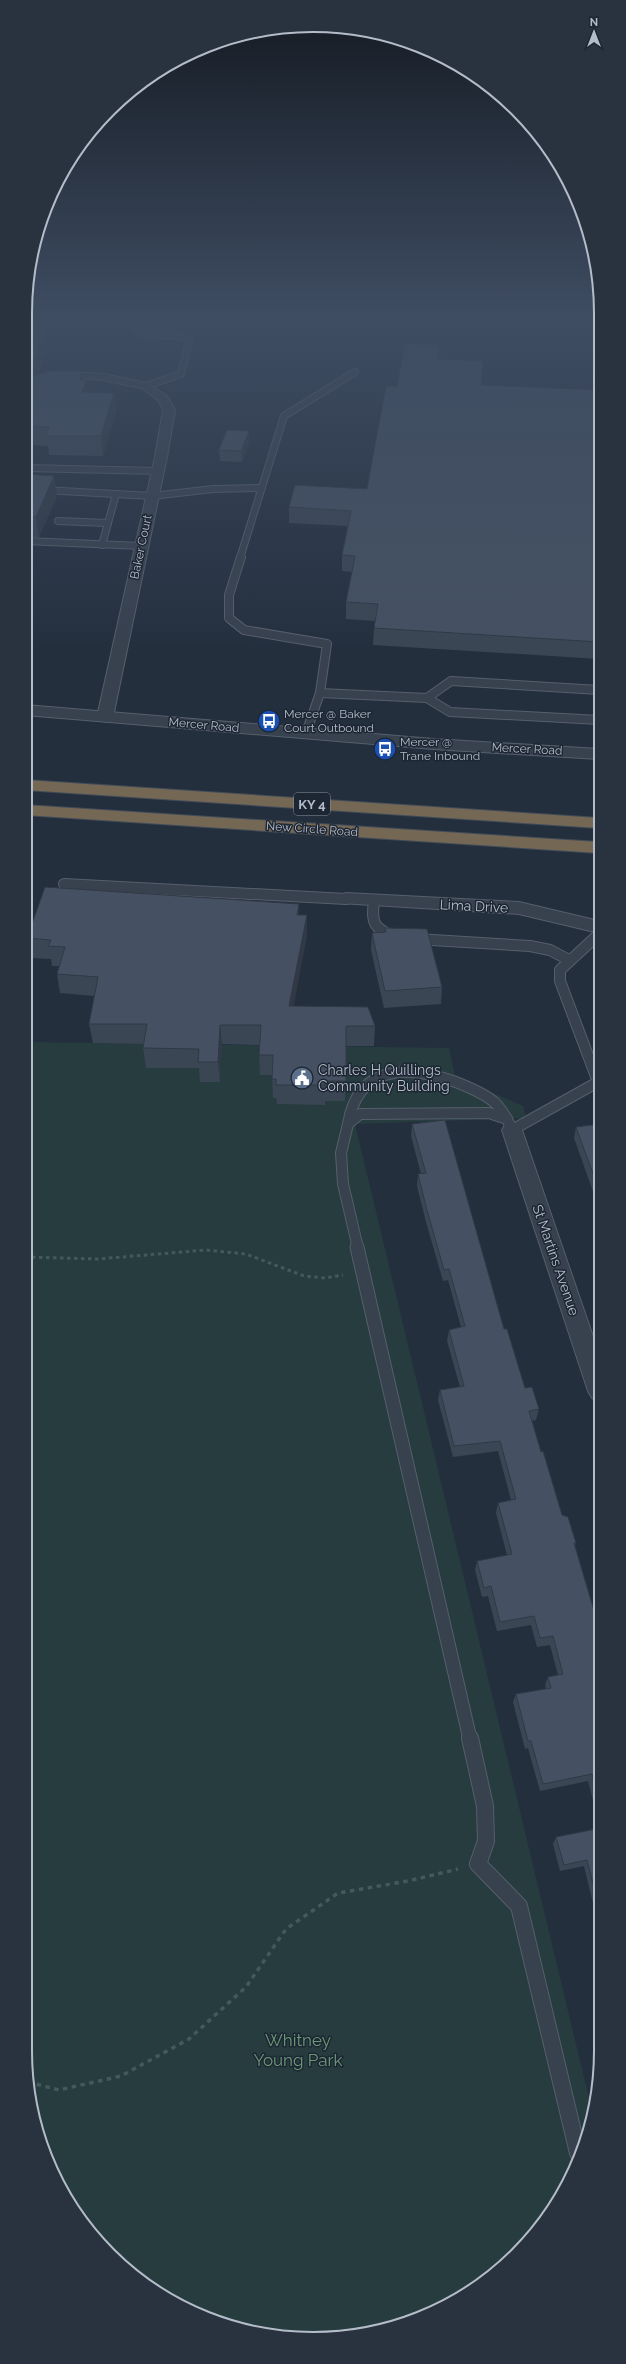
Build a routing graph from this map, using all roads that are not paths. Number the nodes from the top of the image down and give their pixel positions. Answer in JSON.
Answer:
{"nodes":[{"id":1,"x":166,"y":429,"type":"edge"},
{"id":2,"x":280,"y":429,"type":"edge"},
{"id":3,"x":32,"y":468,"type":"edge"},
{"id":4,"x":158,"y":471,"type":"junction"},
{"id":5,"x":262,"y":488,"type":"junction"},
{"id":6,"x":32,"y":489,"type":"edge"},
{"id":7,"x":116,"y":494,"type":"junction"},
{"id":8,"x":152,"y":496,"type":"junction"},
{"id":9,"x":58,"y":521,"type":"dead end"},
{"id":10,"x":108,"y":523,"type":"junction"},
{"id":11,"x":32,"y":541,"type":"edge"},
{"id":12,"x":102,"y":545,"type":"junction"},
{"id":13,"x":142,"y":546,"type":"junction"},
{"id":14,"x":594,"y":690,"type":"edge"},
{"id":15,"x":320,"y":693,"type":"junction"},
{"id":16,"x":427,"y":698,"type":"junction"},
{"id":17,"x":32,"y":711,"type":"edge"},
{"id":18,"x":105,"y":717,"type":"junction"},
{"id":19,"x":594,"y":720,"type":"edge"},
{"id":20,"x":306,"y":733,"type":"junction"},
{"id":21,"x":594,"y":754,"type":"edge"},
{"id":22,"x":32,"y":785,"type":"edge"},
{"id":23,"x":32,"y":810,"type":"edge"},
{"id":24,"x":594,"y":823,"type":"edge"},
{"id":25,"x":594,"y":848,"type":"edge"},
{"id":26,"x":64,"y":884,"type":"dead end"},
{"id":27,"x":346,"y":899,"type":"joint"},
{"id":28,"x":374,"y":901,"type":"junction"},
{"id":29,"x":594,"y":925,"type":"edge"},
{"id":30,"x":594,"y":939,"type":"edge"},
{"id":31,"x":569,"y":960,"type":"junction"},
{"id":32,"x":594,"y":1071,"type":"edge"},
{"id":33,"x":594,"y":1084,"type":"edge"},
{"id":34,"x":348,"y":1124,"type":"junction"},
{"id":35,"x":509,"y":1124,"type":"junction"},
{"id":36,"x":594,"y":1373,"type":"edge"},
{"id":37,"x":577,"y":2148,"type":"edge"}],
"edges":[{"from":1,"to":4,"type":"street","name":"Baker Court"},
{"from":2,"to":5,"type":"lane"},
{"from":3,"to":4,"type":"lane"},
{"from":4,"to":8,"type":"street","name":"Baker Court"},
{"from":5,"to":8,"type":"lane"},
{"from":5,"to":15,"type":"lane"},
{"from":6,"to":7,"type":"lane"},
{"from":7,"to":8,"type":"lane"},
{"from":7,"to":10,"type":"lane"},
{"from":8,"to":13,"type":"street","name":"Baker Court"},
{"from":9,"to":10,"type":"lane"},
{"from":10,"to":12,"type":"lane"},
{"from":11,"to":12,"type":"lane"},
{"from":12,"to":13,"type":"lane"},
{"from":13,"to":18,"type":"street","name":"Baker Court"},
{"from":14,"to":16,"type":"lane"},
{"from":15,"to":16,"type":"lane"},
{"from":15,"to":20,"type":"lane"},
{"from":16,"to":19,"type":"lane"},
{"from":17,"to":18,"type":"street","name":"Mercer Road"},
{"from":18,"to":20,"type":"street","name":"Mercer Road"},
{"from":20,"to":21,"type":"street","name":"Mercer Road"},
{"from":22,"to":24,"type":"highway","name":"New Circle Road","number":"KY 4"},
{"from":23,"to":25,"type":"highway","name":"New Circle Road","number":"KY 4"},
{"from":26,"to":27,"type":"lane"},
{"from":27,"to":28,"type":"street","name":"Lima Drive"},
{"from":28,"to":29,"type":"street","name":"Lima Drive"},
{"from":28,"to":31,"type":"lane"},
{"from":30,"to":31,"type":"lane"},
{"from":31,"to":32,"type":"lane"},
{"from":33,"to":35,"type":"lane"},
{"from":34,"to":35,"type":"lane"},
{"from":34,"to":35,"type":"lane"},
{"from":34,"to":37,"type":"lane"},
{"from":35,"to":36,"type":"street","name":"St Martins Avenue"}]}
